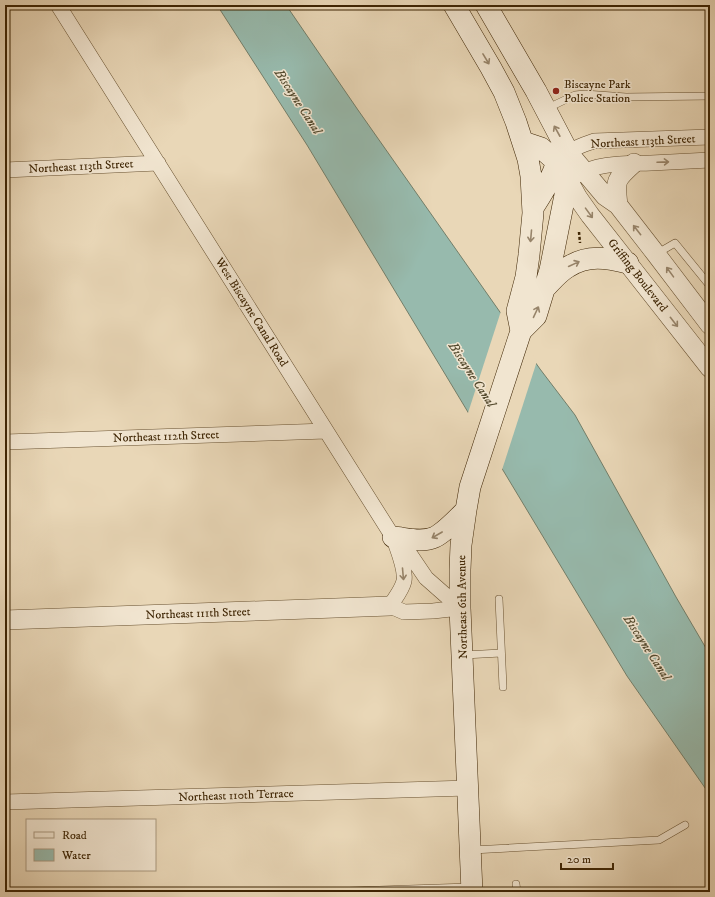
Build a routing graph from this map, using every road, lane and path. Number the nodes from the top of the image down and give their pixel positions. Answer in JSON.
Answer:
{"nodes":[{"id":1,"x":58,"y":5,"type":"edge"},
{"id":2,"x":454,"y":5,"type":"edge"},
{"id":3,"x":486,"y":5,"type":"edge"},
{"id":4,"x":710,"y":96,"type":"edge"},
{"id":5,"x":546,"y":109,"type":"junction"},
{"id":6,"x":710,"y":137,"type":"edge"},
{"id":7,"x":523,"y":142,"type":"junction"},
{"id":8,"x":562,"y":157,"type":"junction"},
{"id":9,"x":710,"y":160,"type":"edge"},
{"id":10,"x":158,"y":163,"type":"junction"},
{"id":11,"x":634,"y":163,"type":"junction"},
{"id":12,"x":5,"y":170,"type":"edge"},
{"id":13,"x":576,"y":176,"type":"junction"},
{"id":14,"x":618,"y":205,"type":"junction"},
{"id":15,"x":533,"y":208,"type":"junction"},
{"id":16,"x":578,"y":229,"type":"dead end"},
{"id":17,"x":580,"y":244,"type":"dead end"},
{"id":18,"x":656,"y":254,"type":"junction"},
{"id":19,"x":628,"y":263,"type":"junction"},
{"id":20,"x":710,"y":286,"type":"edge"},
{"id":21,"x":545,"y":289,"type":"junction"},
{"id":22,"x":710,"y":325,"type":"edge"},
{"id":23,"x":521,"y":331,"type":"junction"},
{"id":24,"x":710,"y":368,"type":"edge"},
{"id":25,"x":326,"y":431,"type":"junction"},
{"id":26,"x":5,"y":442,"type":"edge"},
{"id":27,"x":466,"y":510,"type":"junction"},
{"id":28,"x":393,"y":537,"type":"junction"},
{"id":29,"x":498,"y":599,"type":"dead end"},
{"id":30,"x":390,"y":606,"type":"junction"},
{"id":31,"x":460,"y":608,"type":"junction"},
{"id":32,"x":5,"y":620,"type":"edge"},
{"id":33,"x":501,"y":654,"type":"junction"},
{"id":34,"x":462,"y":655,"type":"junction"},
{"id":35,"x":503,"y":687,"type":"dead end"},
{"id":36,"x":468,"y":788,"type":"junction"},
{"id":37,"x":5,"y":802,"type":"edge"},
{"id":38,"x":685,"y":825,"type":"dead end"},
{"id":39,"x":470,"y":850,"type":"junction"},
{"id":40,"x":516,"y":884,"type":"dead end"},
{"id":41,"x":472,"y":889,"type":"edge"},
{"id":42,"x":434,"y":890,"type":"edge"},
{"id":43,"x":349,"y":892,"type":"edge"},
{"id":44,"x":516,"y":892,"type":"edge"}],
"edges":[{"from":1,"to":10,"type":"street","name":"West Biscayne Canal Road"},
{"from":2,"to":7,"type":"main road","name":"Northeast 6th Avenue","one_way":true},
{"from":3,"to":5,"type":"main road","name":"Griffing Boulevard"},
{"from":4,"to":5,"type":"lane"},
{"from":8,"to":5,"type":"main road","name":"Griffing Boulevard","one_way":true},
{"from":6,"to":8,"type":"street","name":"Northeast 113th Street"},
{"from":7,"to":8,"type":"main road","name":"Griffing Boulevard"},
{"from":7,"to":15,"type":"main road","name":"Northeast 6th Avenue"},
{"from":8,"to":13,"type":"main road","name":"Griffing Boulevard"},
{"from":8,"to":15,"type":"main road"},
{"from":11,"to":9,"type":"street","name":"Northeast 113th Street","one_way":true},
{"from":10,"to":12,"type":"street","name":"Northeast 113th Street"},
{"from":10,"to":25,"type":"street","name":"West Biscayne Canal Road"},
{"from":11,"to":13,"type":"street","name":"Northeast 113th Street"},
{"from":11,"to":14,"type":"street"},
{"from":13,"to":14,"type":"street","name":"Griffing Boulevard"},
{"from":13,"to":19,"type":"street","name":"Griffing Boulevard","one_way":true},
{"from":13,"to":21,"type":"main road","name":"Northeast 6th Avenue"},
{"from":18,"to":14,"type":"street","name":"Griffing Boulevard","one_way":true},
{"from":15,"to":23,"type":"main road","name":"Northeast 6th Avenue","one_way":true},
{"from":16,"to":17,"type":"path"},
{"from":18,"to":20,"type":"lane"},
{"from":22,"to":18,"type":"street","name":"Griffing Boulevard","one_way":true},
{"from":21,"to":19,"type":"main road","one_way":true},
{"from":19,"to":24,"type":"street","name":"Griffing Boulevard","one_way":true},
{"from":23,"to":21,"type":"main road","name":"Northeast 6th Avenue","one_way":true},
{"from":23,"to":27,"type":"main road","name":"Northeast 6th Avenue"},
{"from":25,"to":26,"type":"street","name":"Northeast 112th Street"},
{"from":25,"to":28,"type":"street","name":"West Biscayne Canal Road"},
{"from":27,"to":28,"type":"main road","one_way":true},
{"from":27,"to":31,"type":"main road","name":"Northeast 6th Avenue"},
{"from":28,"to":30,"type":"street","one_way":true},
{"from":28,"to":31,"type":"street","name":"West Biscayne Canal Road"},
{"from":29,"to":33,"type":"lane"},
{"from":30,"to":31,"type":"street"},
{"from":30,"to":32,"type":"street","name":"Northeast 111th Street"},
{"from":31,"to":34,"type":"main road","name":"Northeast 6th Avenue"},
{"from":33,"to":34,"type":"lane"},
{"from":33,"to":35,"type":"lane"},
{"from":34,"to":36,"type":"main road","name":"Northeast 6th Avenue"},
{"from":36,"to":37,"type":"street","name":"Northeast 110th Terrace"},
{"from":36,"to":39,"type":"main road","name":"Northeast 6th Avenue"},
{"from":38,"to":39,"type":"lane"},
{"from":39,"to":41,"type":"main road","name":"Northeast 6th Avenue"},
{"from":40,"to":44,"type":"lane"},
{"from":41,"to":42,"type":"lane"},
{"from":42,"to":43,"type":"lane"}]}
